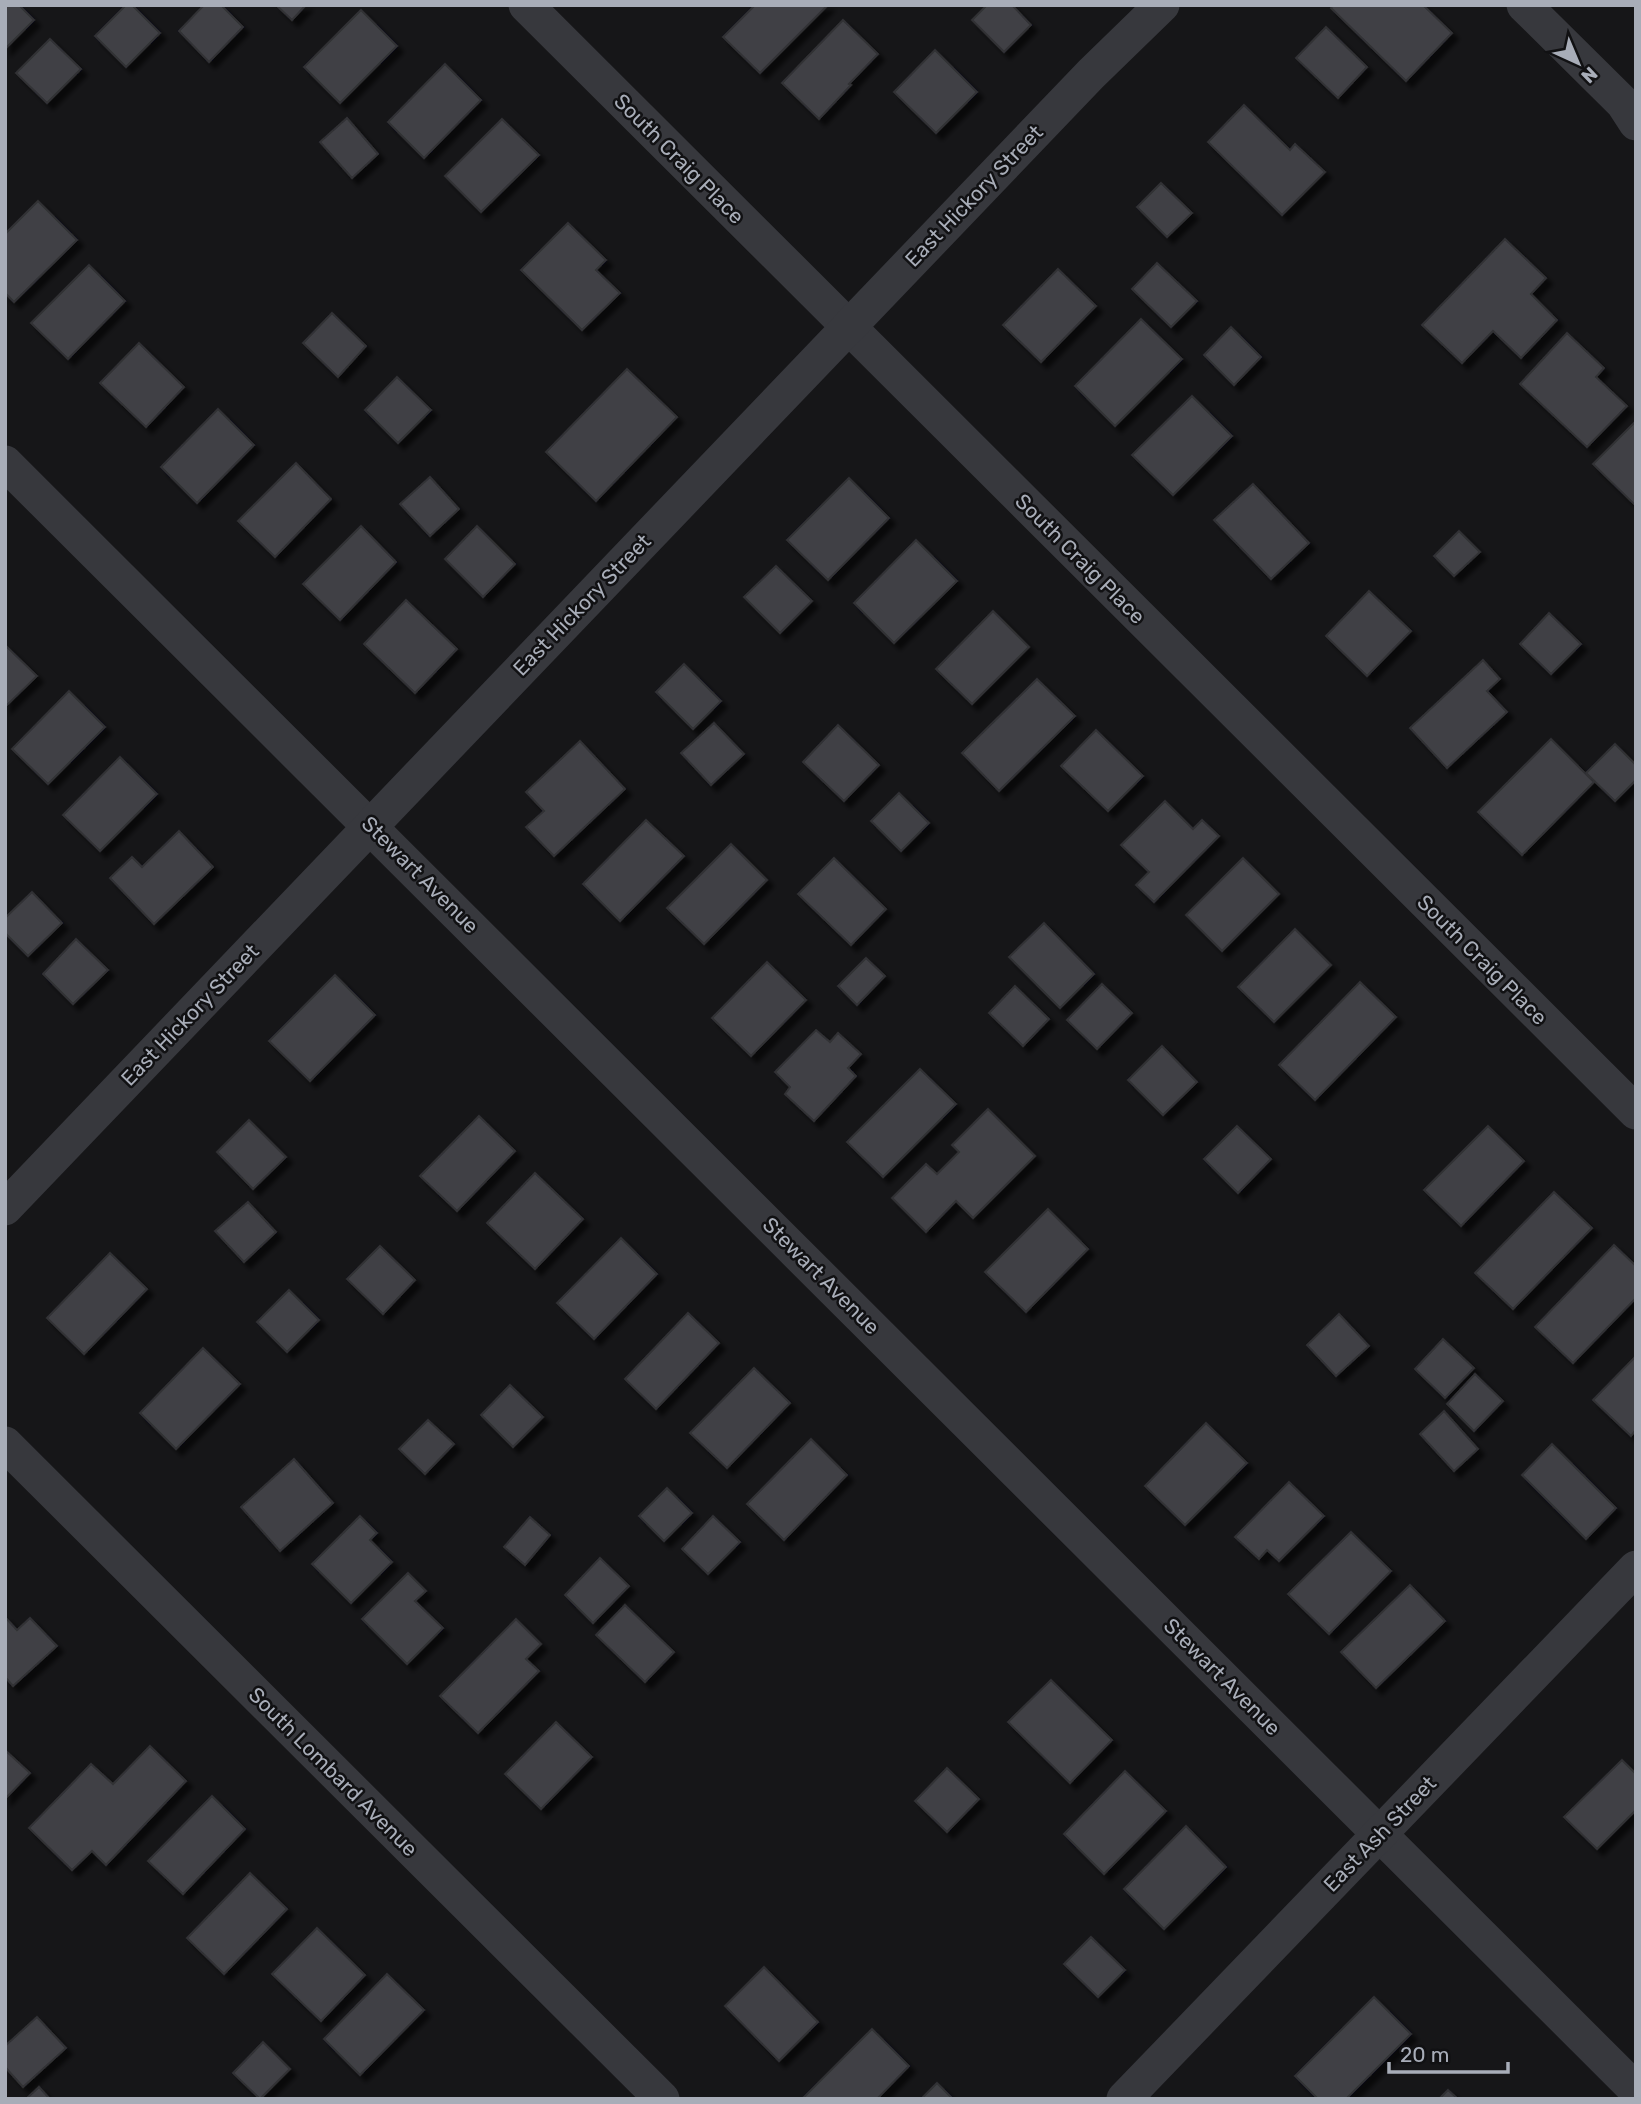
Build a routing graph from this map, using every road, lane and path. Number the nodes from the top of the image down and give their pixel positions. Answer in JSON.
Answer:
{"nodes":[{"id":1,"x":526,"y":5,"type":"edge"},
{"id":2,"x":1161,"y":5,"type":"edge"},
{"id":3,"x":1524,"y":5,"type":"edge"},
{"id":4,"x":1636,"y":123,"type":"edge"},
{"id":5,"x":848,"y":327,"type":"junction"},
{"id":6,"x":5,"y":463,"type":"edge"},
{"id":7,"x":370,"y":826,"type":"junction"},
{"id":8,"x":1636,"y":1112,"type":"edge"},
{"id":9,"x":5,"y":1208,"type":"edge"},
{"id":10,"x":5,"y":1444,"type":"edge"},
{"id":11,"x":1636,"y":1568,"type":"edge"},
{"id":12,"x":1380,"y":1834,"type":"junction"},
{"id":13,"x":1636,"y":2090,"type":"edge"},
{"id":14,"x":662,"y":2099,"type":"edge"},
{"id":15,"x":1124,"y":2099,"type":"edge"}],
"edges":[{"from":1,"to":5,"type":"street","name":"South Craig Place"},
{"from":2,"to":5,"type":"street","name":"East Hickory Street"},
{"from":3,"to":4,"type":"street"},
{"from":5,"to":7,"type":"street","name":"East Hickory Street"},
{"from":5,"to":8,"type":"street","name":"South Craig Place"},
{"from":6,"to":7,"type":"street","name":"Stewart Avenue"},
{"from":7,"to":9,"type":"street","name":"East Hickory Street"},
{"from":7,"to":12,"type":"street","name":"Stewart Avenue"},
{"from":10,"to":14,"type":"street","name":"South Lombard Avenue"},
{"from":11,"to":12,"type":"street","name":"East Ash Street"},
{"from":12,"to":13,"type":"street","name":"Stewart Avenue"},
{"from":12,"to":15,"type":"street","name":"East Ash Street"}]}
